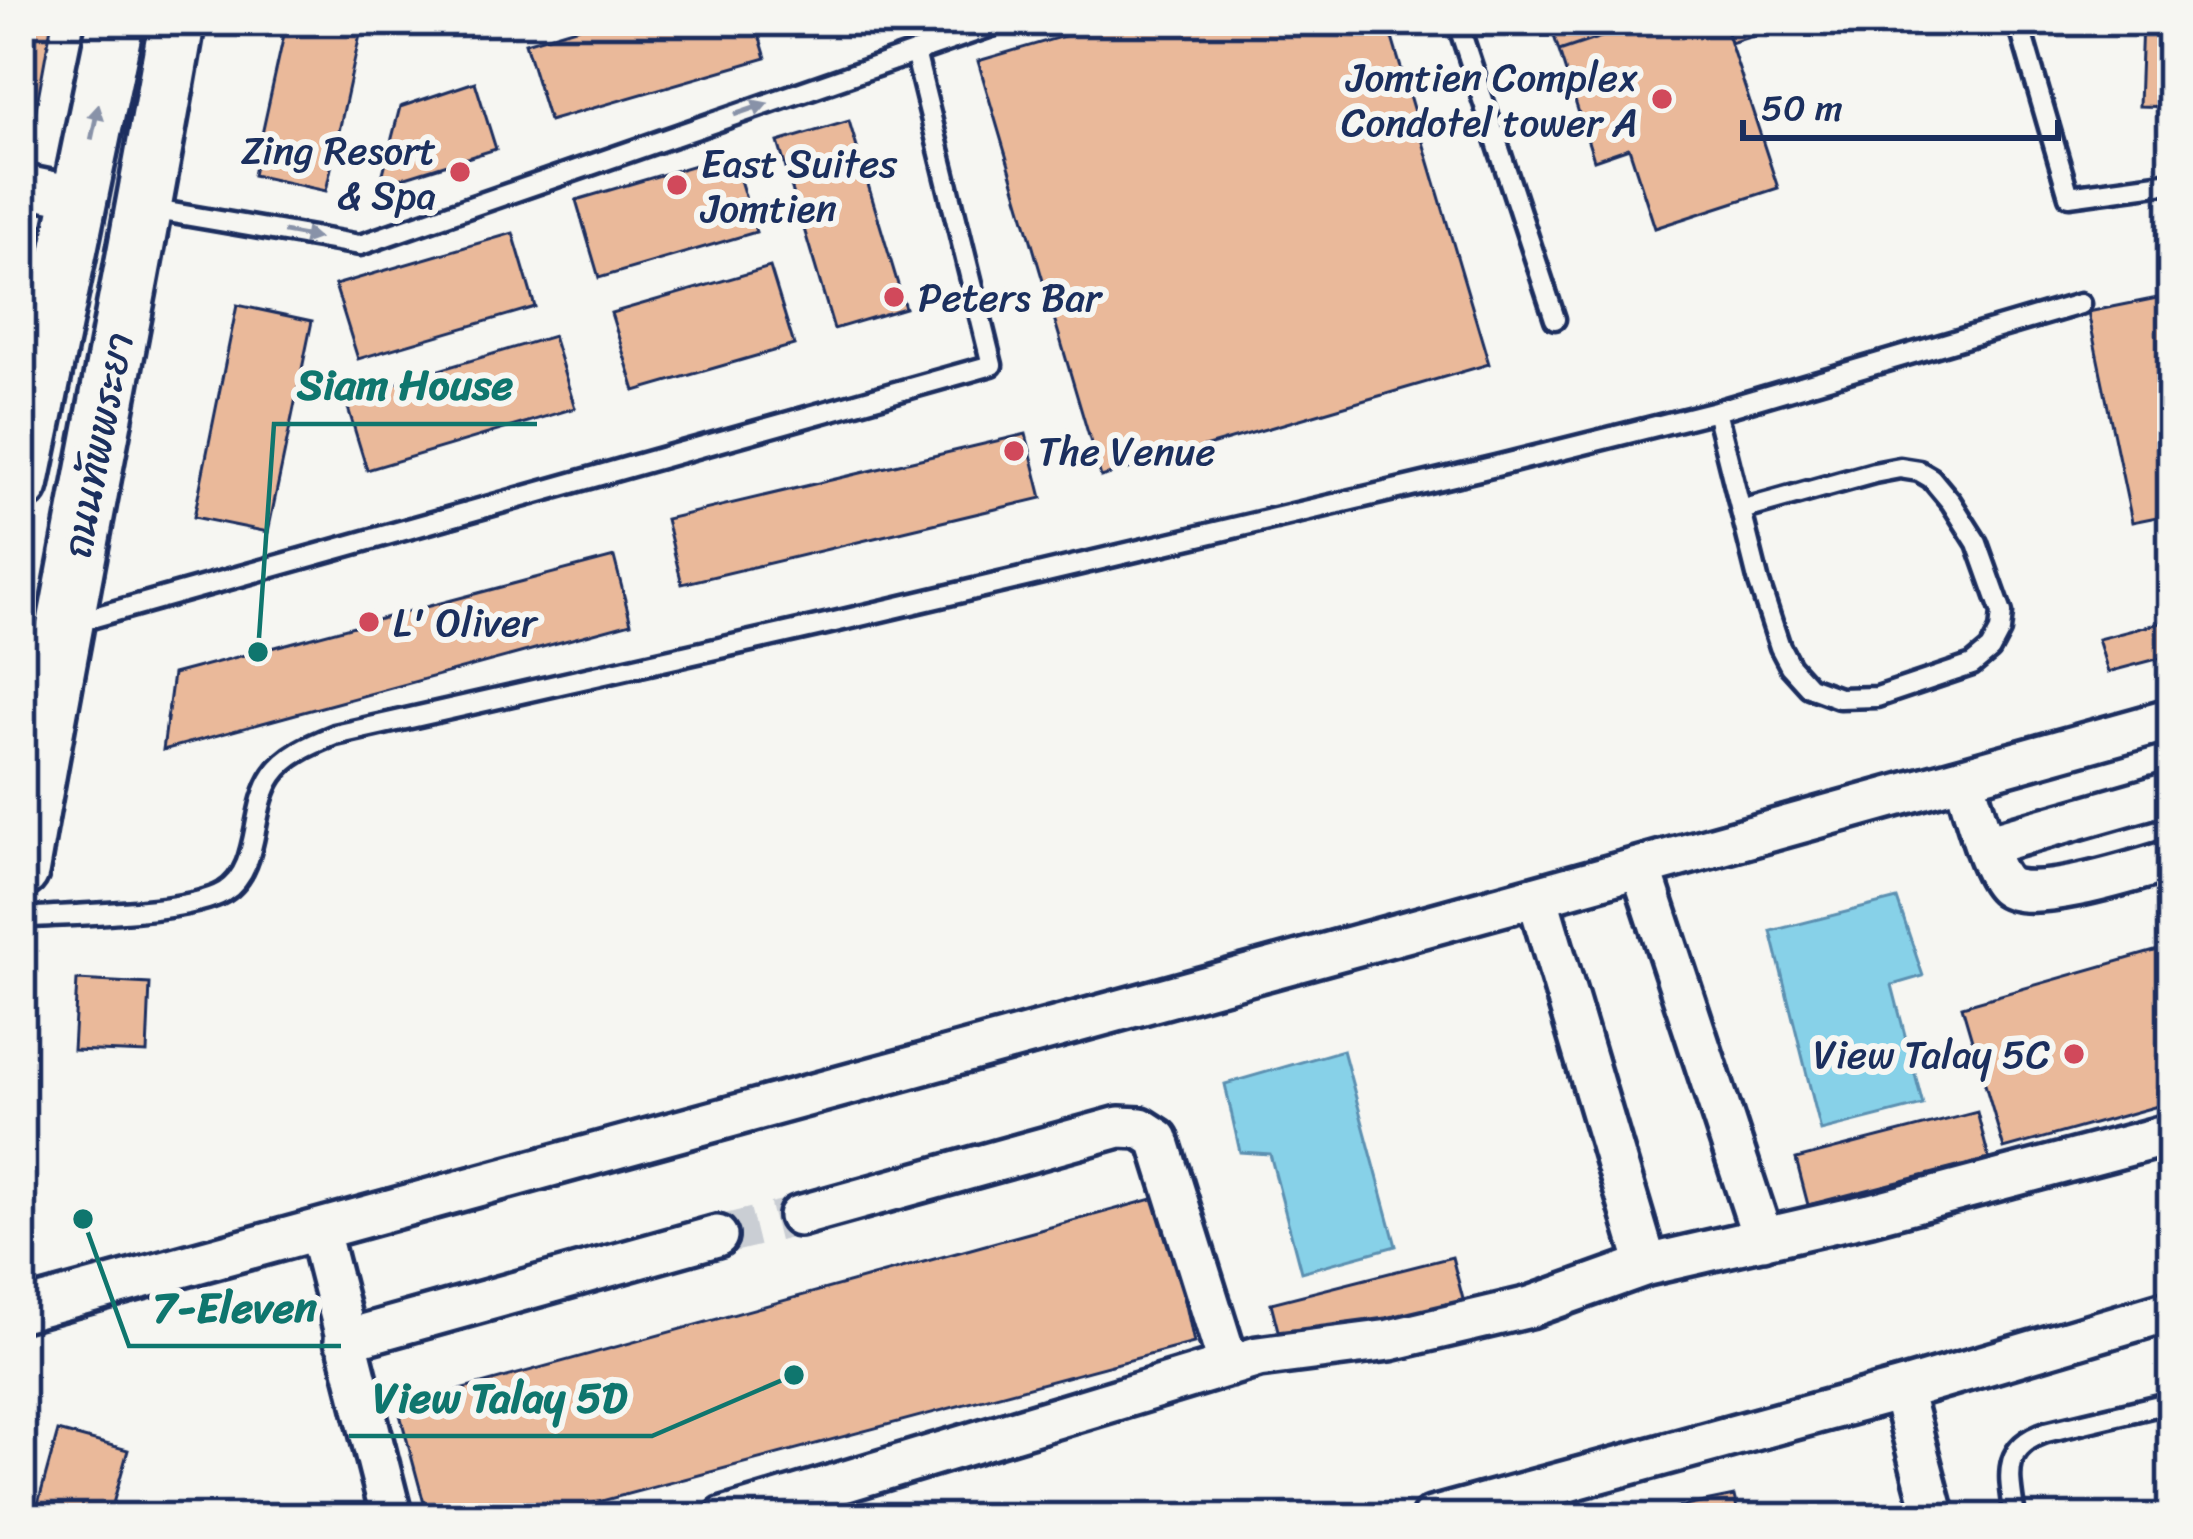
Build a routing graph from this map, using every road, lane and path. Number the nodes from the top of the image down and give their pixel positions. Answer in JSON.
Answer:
{"nodes":[{"id":1,"x":116,"y":21,"type":"edge"},
{"id":2,"x":177,"y":21,"type":"edge"},
{"id":3,"x":1006,"y":21,"type":"edge"},
{"id":4,"x":1457,"y":21,"type":"edge"},
{"id":5,"x":2018,"y":21,"type":"edge"},
{"id":6,"x":915,"y":52,"type":"junction"},
{"id":7,"x":2172,"y":182,"type":"edge"},
{"id":8,"x":21,"y":185,"type":"edge"},
{"id":9,"x":79,"y":196,"type":"junction"},
{"id":10,"x":144,"y":208,"type":"junction"},
{"id":11,"x":2080,"y":304,"type":"dead end"},
{"id":12,"x":1555,"y":319,"type":"dead end"},
{"id":13,"x":1716,"y":411,"type":"junction"},
{"id":14,"x":21,"y":483,"type":"edge"},
{"id":15,"x":1742,"y":510,"type":"junction"},
{"id":16,"x":63,"y":626,"type":"junction"},
{"id":17,"x":2172,"y":719,"type":"edge"},
{"id":18,"x":1964,"y":779,"type":"junction"},
{"id":19,"x":2172,"y":792,"type":"edge"},
{"id":20,"x":1986,"y":845,"type":"junction"},
{"id":21,"x":2172,"y":860,"type":"edge"},
{"id":22,"x":1641,"y":868,"type":"junction"},
{"id":23,"x":21,"y":870,"type":"edge"},
{"id":24,"x":1537,"y":896,"type":"junction"},
{"id":25,"x":21,"y":918,"type":"edge"},
{"id":26,"x":2172,"y":1134,"type":"edge"},
{"id":27,"x":799,"y":1216,"type":"tunnel mouth"},
{"id":28,"x":319,"y":1231,"type":"junction"},
{"id":29,"x":717,"y":1236,"type":"tunnel mouth"},
{"id":30,"x":1763,"y":1239,"type":"junction"},
{"id":31,"x":1647,"y":1265,"type":"junction"},
{"id":32,"x":2172,"y":1310,"type":"edge"},
{"id":33,"x":21,"y":1311,"type":"edge"},
{"id":34,"x":346,"y":1340,"type":"junction"},
{"id":35,"x":1229,"y":1366,"type":"junction"},
{"id":36,"x":1901,"y":1390,"type":"junction"},
{"id":37,"x":2172,"y":1402,"type":"edge"},
{"id":38,"x":392,"y":1518,"type":"edge"},
{"id":39,"x":724,"y":1518,"type":"edge"},
{"id":40,"x":1432,"y":1518,"type":"edge"},
{"id":41,"x":1935,"y":1518,"type":"edge"},
{"id":42,"x":2015,"y":1518,"type":"edge"}],
"edges":[{"from":9,"to":1,"type":"main road","name":"ถนนทัพพระยา","one_way":true},
{"from":2,"to":10,"type":"main road","name":"ถนนทัพพระยา"},
{"from":3,"to":6,"type":"lane"},
{"from":4,"to":12,"type":"lane"},
{"from":5,"to":7,"type":"lane"},
{"from":10,"to":6,"type":"lane","one_way":true},
{"from":6,"to":16,"type":"lane"},
{"from":8,"to":9,"type":"street"},
{"from":9,"to":14,"type":"main road","name":"ถนนทัพพระยา"},
{"from":10,"to":16,"type":"main road","name":"ถนนทัพพระยา"},
{"from":11,"to":13,"type":"lane"},
{"from":13,"to":15,"type":"lane"},
{"from":13,"to":25,"type":"lane"},
{"from":15,"to":15,"type":"lane"},
{"from":16,"to":23,"type":"main road","name":"ถนนทัพพระยา"},
{"from":17,"to":18,"type":"street"},
{"from":18,"to":20,"type":"street"},
{"from":18,"to":22,"type":"street"},
{"from":19,"to":20,"type":"street"},
{"from":20,"to":21,"type":"street"},
{"from":22,"to":24,"type":"street"},
{"from":22,"to":30,"type":"street"},
{"from":24,"to":28,"type":"street"},
{"from":24,"to":31,"type":"street"},
{"from":26,"to":30,"type":"street"},
{"from":27,"to":35,"type":"street"},
{"from":28,"to":33,"type":"street"},
{"from":28,"to":34,"type":"street"},
{"from":29,"to":34,"type":"street"},
{"from":30,"to":31,"type":"street"},
{"from":31,"to":35,"type":"street"},
{"from":32,"to":36,"type":"street"},
{"from":34,"to":38,"type":"street"},
{"from":35,"to":39,"type":"street"},
{"from":36,"to":40,"type":"street"},
{"from":36,"to":41,"type":"street"},
{"from":37,"to":42,"type":"lane"}]}
